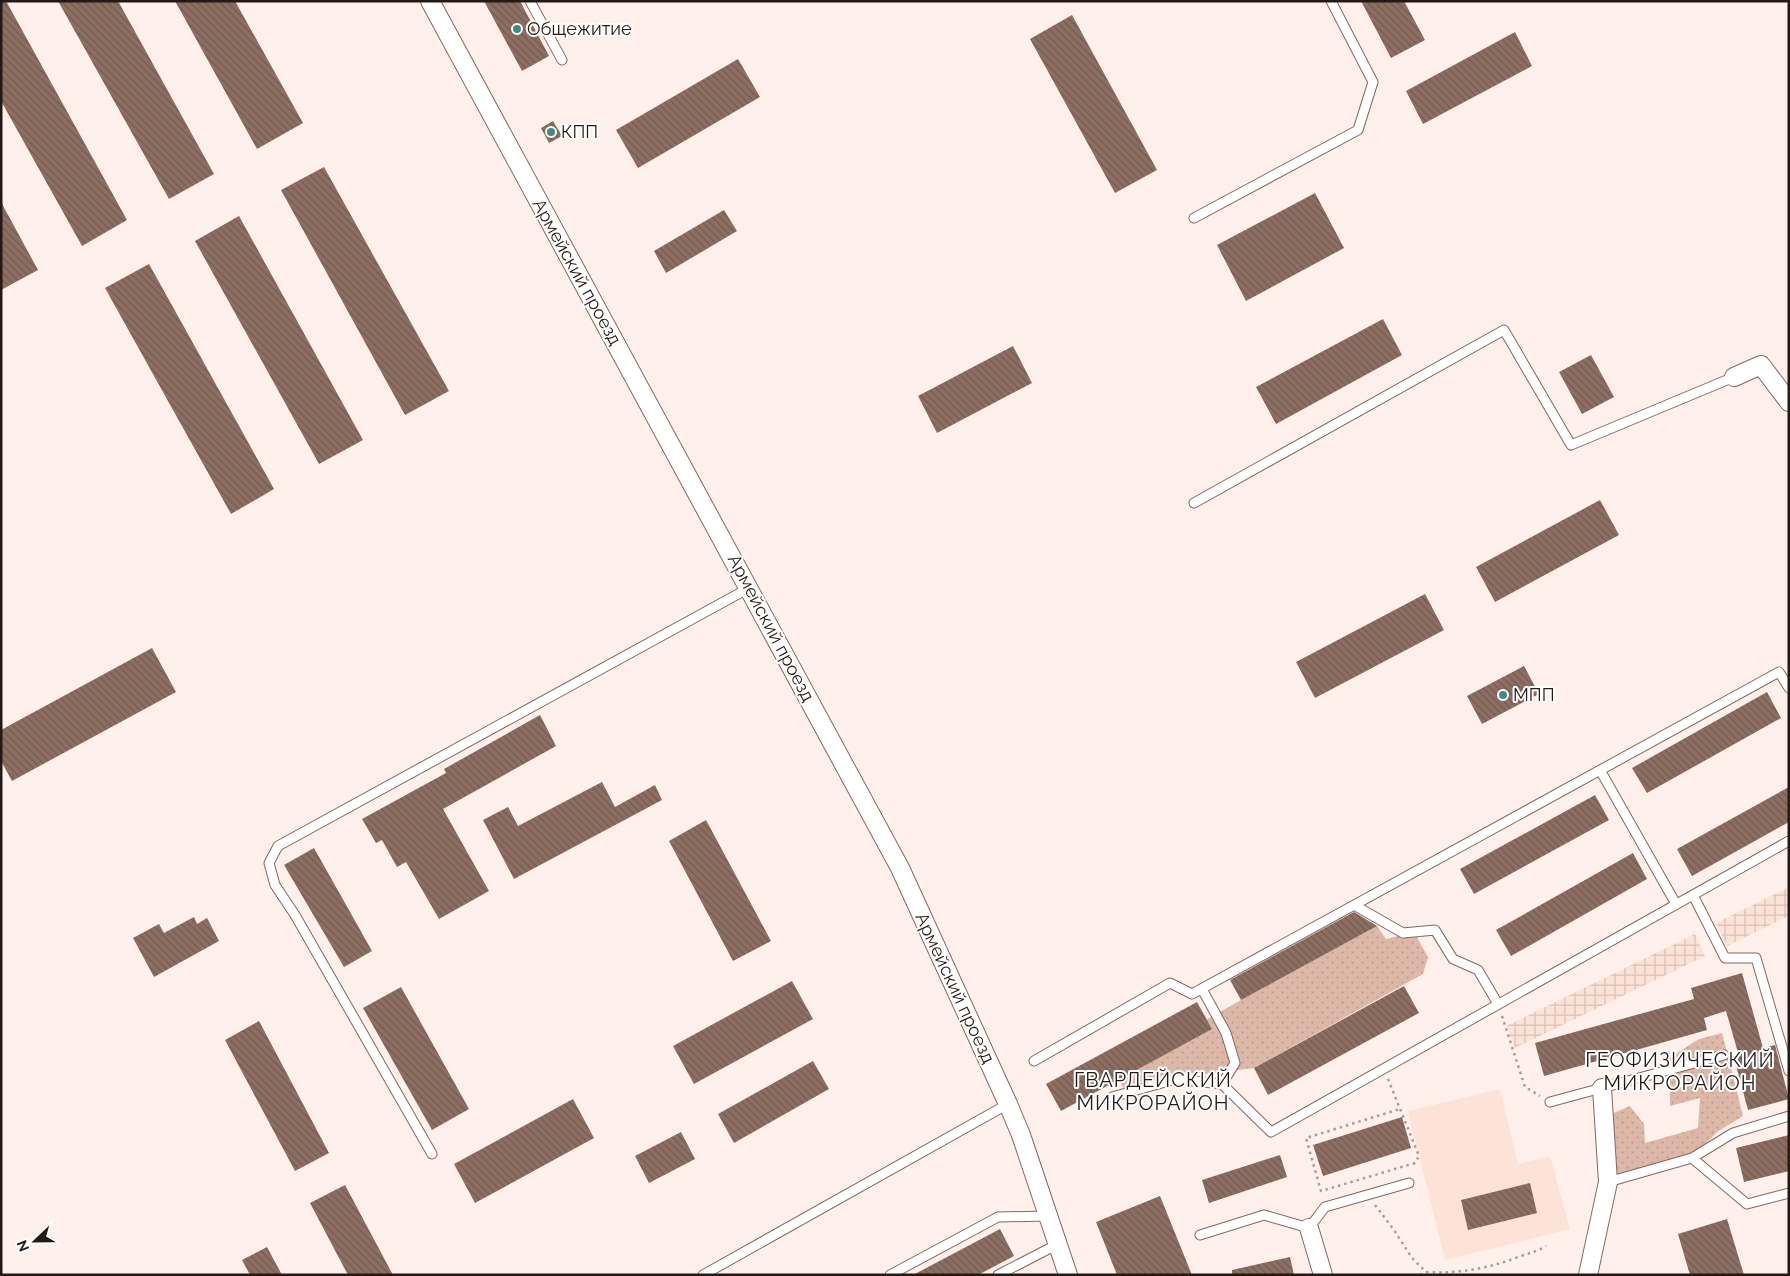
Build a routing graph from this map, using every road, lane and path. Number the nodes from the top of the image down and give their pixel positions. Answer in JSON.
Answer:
{"nodes":[{"id":1,"x":430,"y":1,"type":"edge"},
{"id":2,"x":530,"y":1,"type":"edge"},
{"id":3,"x":1331,"y":1,"type":"edge"},
{"id":4,"x":562,"y":60,"type":"dead end"},
{"id":5,"x":1194,"y":218,"type":"dead end"},
{"id":6,"x":1734,"y":376,"type":"joint"},
{"id":7,"x":1789,"y":402,"type":"edge"},
{"id":8,"x":1194,"y":504,"type":"dead end"},
{"id":9,"x":749,"y":588,"type":"junction"},
{"id":10,"x":1789,"y":688,"type":"edge"},
{"id":11,"x":1600,"y":770,"type":"junction"},
{"id":12,"x":1789,"y":841,"type":"edge"},
{"id":13,"x":1693,"y":895,"type":"junction"},
{"id":14,"x":1676,"y":904,"type":"junction"},
{"id":15,"x":1354,"y":905,"type":"junction"},
{"id":16,"x":1202,"y":989,"type":"junction"},
{"id":17,"x":1498,"y":1004,"type":"junction"},
{"id":18,"x":1724,"y":1055,"type":"dead end"},
{"id":19,"x":1034,"y":1061,"type":"dead end"},
{"id":20,"x":1384,"y":1068,"type":"junction"},
{"id":21,"x":1789,"y":1071,"type":"edge"},
{"id":22,"x":1222,"y":1084,"type":"junction"},
{"id":23,"x":1602,"y":1088,"type":"junction"},
{"id":24,"x":1112,"y":1098,"type":"dead end"},
{"id":25,"x":1550,"y":1102,"type":"joint"},
{"id":26,"x":1008,"y":1104,"type":"junction"},
{"id":27,"x":1400,"y":1109,"type":"junction"},
{"id":28,"x":1789,"y":1116,"type":"edge"},
{"id":29,"x":432,"y":1154,"type":"dead end"},
{"id":30,"x":1692,"y":1158,"type":"junction"},
{"id":31,"x":1353,"y":1182,"type":"junction"},
{"id":32,"x":1608,"y":1182,"type":"junction"},
{"id":33,"x":1409,"y":1183,"type":"dead end"},
{"id":34,"x":1789,"y":1193,"type":"edge"},
{"id":35,"x":1366,"y":1195,"type":"junction"},
{"id":36,"x":1048,"y":1216,"type":"junction"},
{"id":37,"x":1309,"y":1228,"type":"junction"},
{"id":38,"x":1200,"y":1235,"type":"dead end"},
{"id":39,"x":1058,"y":1244,"type":"junction"},
{"id":40,"x":1546,"y":1246,"type":"dead end"},
{"id":41,"x":1426,"y":1272,"type":"junction"},
{"id":42,"x":703,"y":1275,"type":"edge"},
{"id":43,"x":890,"y":1275,"type":"edge"},
{"id":44,"x":998,"y":1275,"type":"edge"},
{"id":45,"x":1068,"y":1275,"type":"edge"},
{"id":46,"x":1323,"y":1275,"type":"edge"},
{"id":47,"x":1420,"y":1275,"type":"edge"},
{"id":48,"x":1588,"y":1275,"type":"edge"}],
"edges":[{"from":1,"to":9,"type":"street","name":"Армейский проезд"},
{"from":2,"to":4,"type":"lane"},
{"from":3,"to":5,"type":"lane"},
{"from":6,"to":7,"type":"street"},
{"from":6,"to":8,"type":"lane"},
{"from":9,"to":26,"type":"street","name":"Армейский проезд"},
{"from":9,"to":29,"type":"lane"},
{"from":10,"to":11,"type":"lane"},
{"from":11,"to":14,"type":"lane"},
{"from":11,"to":15,"type":"lane"},
{"from":12,"to":13,"type":"lane"},
{"from":13,"to":14,"type":"lane"},
{"from":13,"to":21,"type":"lane"},
{"from":14,"to":17,"type":"lane"},
{"from":15,"to":16,"type":"lane"},
{"from":15,"to":17,"type":"lane"},
{"from":16,"to":19,"type":"lane"},
{"from":16,"to":22,"type":"lane"},
{"from":17,"to":20,"type":"lane"},
{"from":17,"to":25,"type":"path"},
{"from":18,"to":23,"type":"lane"},
{"from":20,"to":22,"type":"lane"},
{"from":20,"to":27,"type":"path"},
{"from":22,"to":24,"type":"lane"},
{"from":23,"to":25,"type":"lane"},
{"from":23,"to":32,"type":"street"},
{"from":26,"to":36,"type":"street","name":"Армейский проезд"},
{"from":26,"to":42,"type":"lane"},
{"from":27,"to":31,"type":"path"},
{"from":27,"to":31,"type":"path"},
{"from":28,"to":30,"type":"lane"},
{"from":30,"to":32,"type":"lane"},
{"from":30,"to":34,"type":"lane"},
{"from":31,"to":35,"type":"path"},
{"from":32,"to":48,"type":"street"},
{"from":33,"to":35,"type":"lane"},
{"from":35,"to":37,"type":"lane"},
{"from":35,"to":41,"type":"path"},
{"from":36,"to":39,"type":"street","name":"Армейский проезд"},
{"from":36,"to":43,"type":"lane"},
{"from":37,"to":38,"type":"lane"},
{"from":37,"to":46,"type":"street"},
{"from":39,"to":44,"type":"lane"},
{"from":39,"to":45,"type":"street","name":"Армейский проезд"},
{"from":40,"to":41,"type":"path"},
{"from":41,"to":47,"type":"path"}]}
